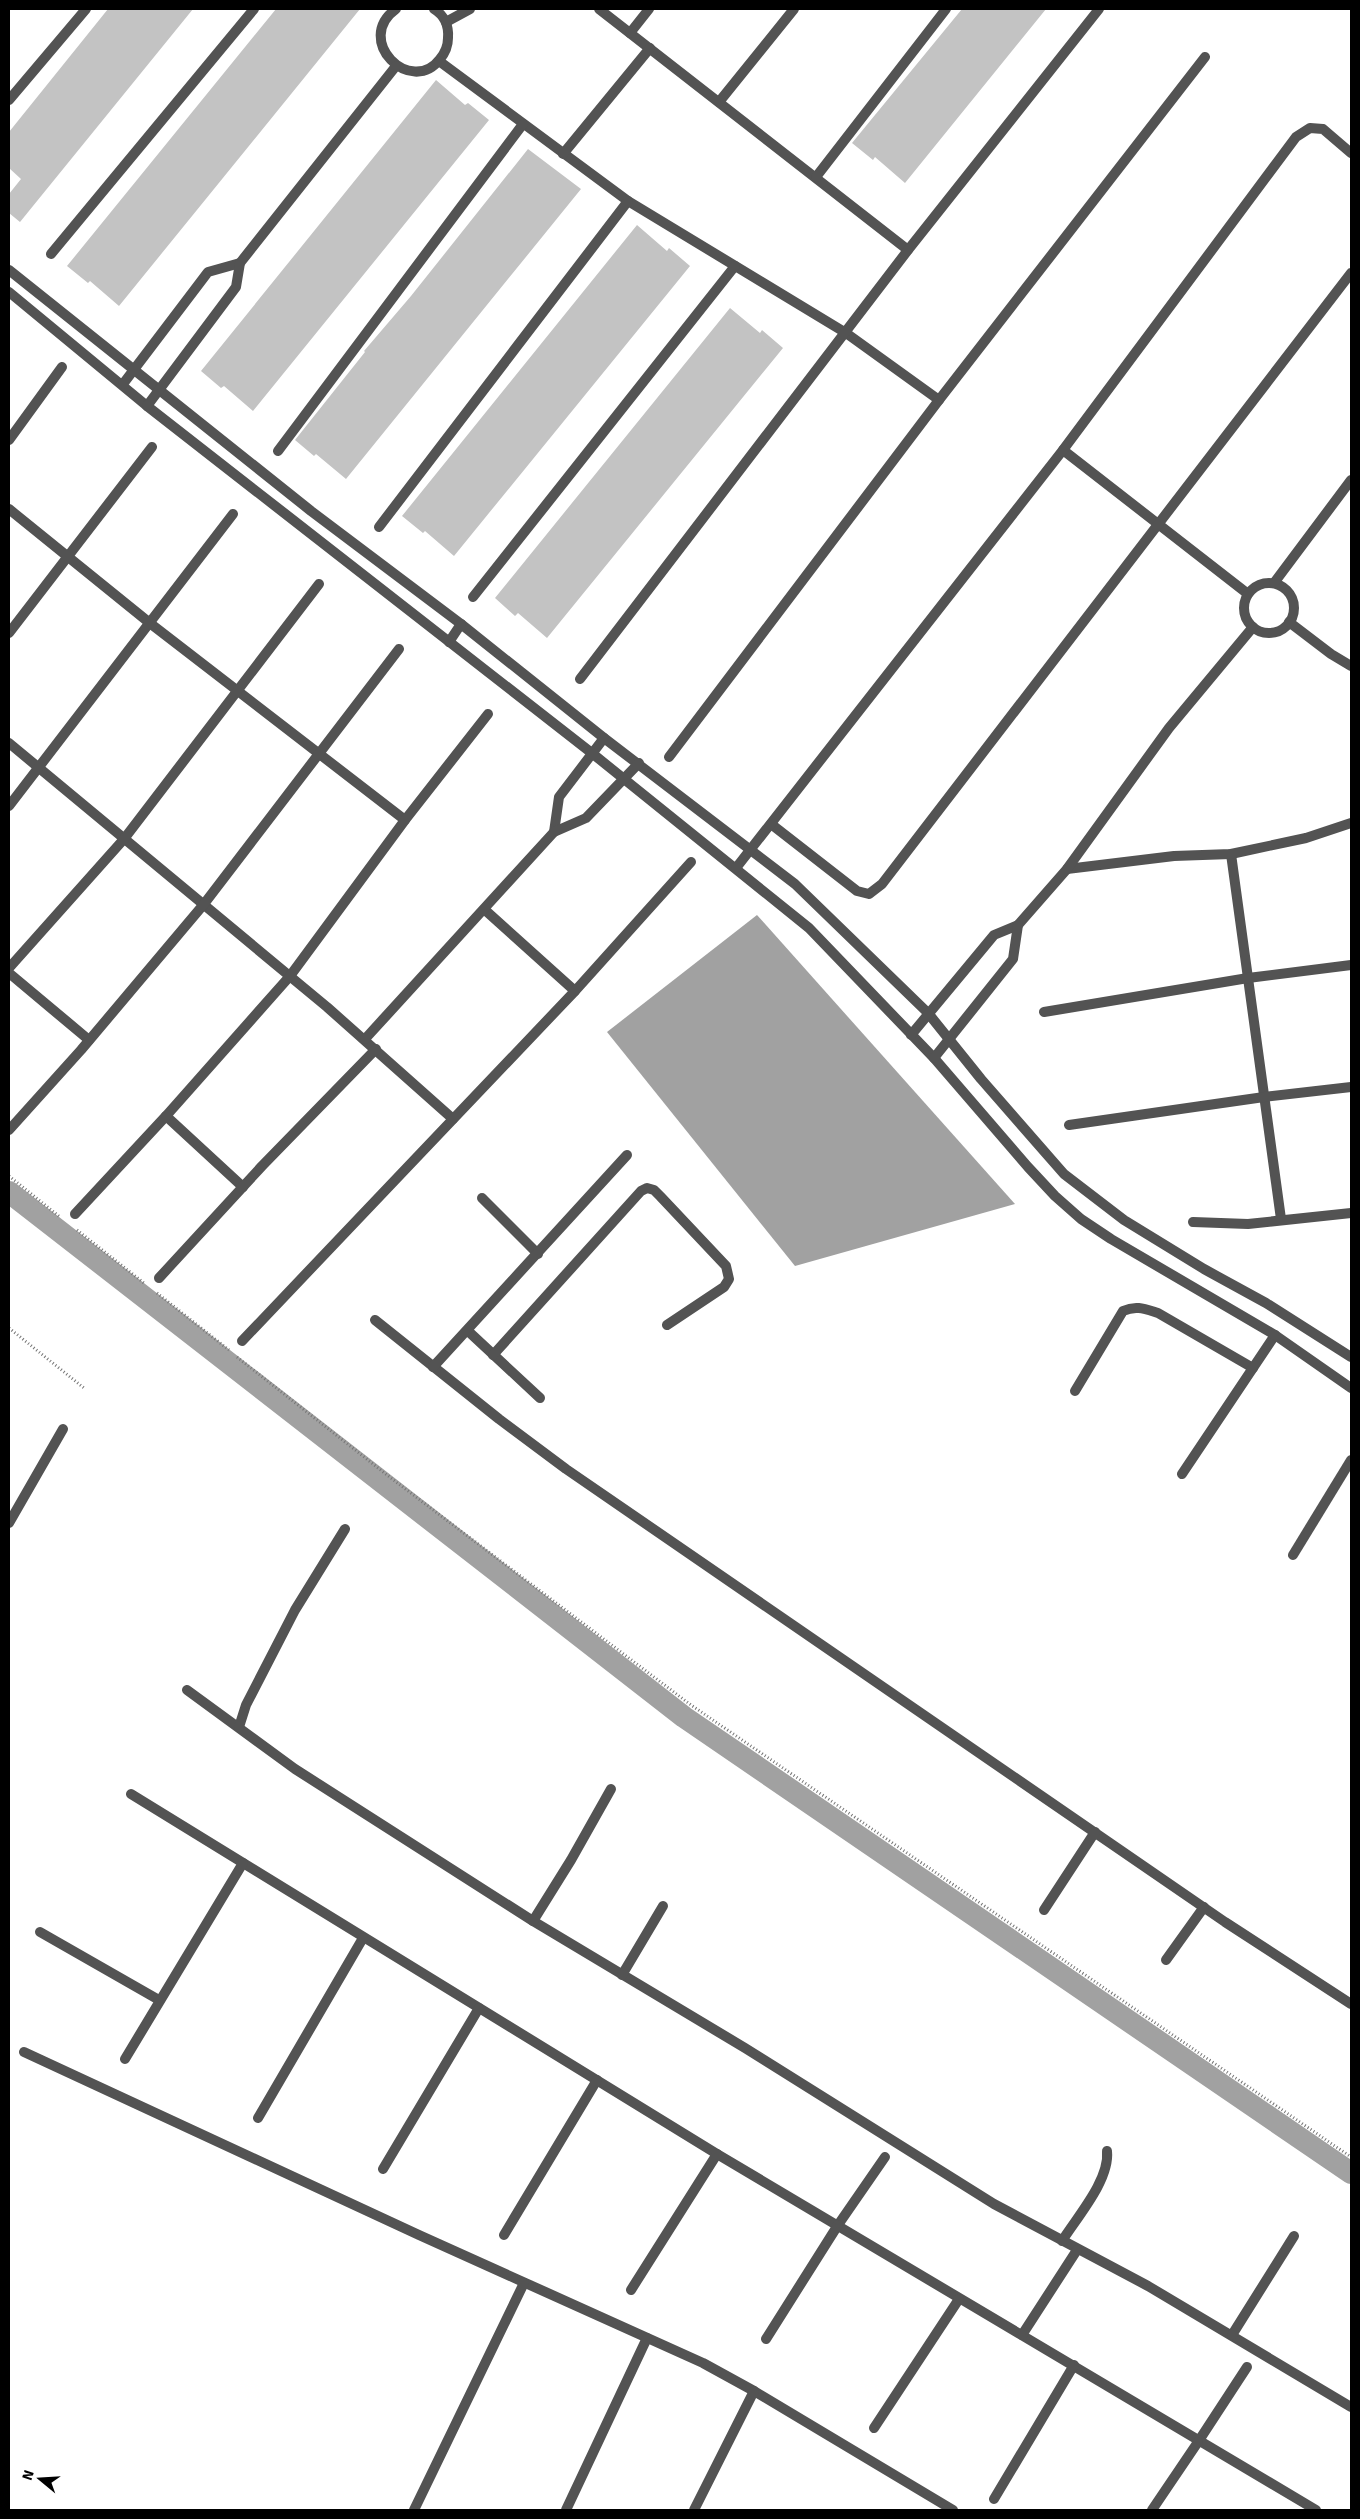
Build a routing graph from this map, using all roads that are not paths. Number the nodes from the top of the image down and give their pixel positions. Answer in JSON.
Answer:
{"nodes":[{"id":1,"x":86,"y":9,"type":"edge"},
{"id":2,"x":254,"y":9,"type":"edge"},
{"id":3,"x":434,"y":9,"type":"edge"},
{"id":4,"x":470,"y":9,"type":"edge"},
{"id":5,"x":599,"y":9,"type":"edge"},
{"id":6,"x":649,"y":9,"type":"edge"},
{"id":7,"x":794,"y":9,"type":"edge"},
{"id":8,"x":946,"y":9,"type":"edge"},
{"id":9,"x":1099,"y":9,"type":"edge"},
{"id":10,"x":390,"y":10,"type":"edge"},
{"id":11,"x":446,"y":22,"type":"junction"},
{"id":12,"x":630,"y":33,"type":"junction"},
{"id":13,"x":650,"y":48,"type":"junction"},
{"id":14,"x":1205,"y":57,"type":"dead end"},
{"id":15,"x":439,"y":61,"type":"junction"},
{"id":16,"x":396,"y":66,"type":"junction"},
{"id":17,"x":9,"y":100,"type":"edge"},
{"id":18,"x":719,"y":102,"type":"junction"},
{"id":19,"x":523,"y":124,"type":"junction"},
{"id":20,"x":1351,"y":153,"type":"edge"},
{"id":21,"x":563,"y":154,"type":"junction"},
{"id":22,"x":816,"y":177,"type":"junction"},
{"id":23,"x":628,"y":201,"type":"junction"},
{"id":24,"x":908,"y":250,"type":"junction"},
{"id":25,"x":51,"y":254,"type":"dead end"},
{"id":26,"x":240,"y":263,"type":"junction"},
{"id":27,"x":735,"y":266,"type":"junction"},
{"id":28,"x":9,"y":270,"type":"edge"},
{"id":29,"x":1351,"y":273,"type":"edge"},
{"id":30,"x":9,"y":292,"type":"edge"},
{"id":31,"x":846,"y":333,"type":"junction"},
{"id":32,"x":62,"y":367,"type":"dead end"},
{"id":33,"x":134,"y":370,"type":"junction"},
{"id":34,"x":123,"y":384,"type":"junction"},
{"id":35,"x":160,"y":390,"type":"junction"},
{"id":36,"x":939,"y":400,"type":"junction"},
{"id":37,"x":147,"y":406,"type":"junction"},
{"id":38,"x":9,"y":440,"type":"edge"},
{"id":39,"x":152,"y":447,"type":"dead end"},
{"id":40,"x":1063,"y":450,"type":"junction"},
{"id":41,"x":278,"y":451,"type":"dead end"},
{"id":42,"x":1351,"y":480,"type":"edge"},
{"id":43,"x":9,"y":509,"type":"edge"},
{"id":44,"x":233,"y":514,"type":"dead end"},
{"id":45,"x":1159,"y":523,"type":"junction"},
{"id":46,"x":379,"y":527,"type":"dead end"},
{"id":47,"x":68,"y":557,"type":"junction"},
{"id":48,"x":1274,"y":583,"type":"junction"},
{"id":49,"x":319,"y":584,"type":"dead end"},
{"id":50,"x":1248,"y":594,"type":"junction"},
{"id":51,"x":473,"y":597,"type":"dead end"},
{"id":52,"x":1289,"y":622,"type":"junction"},
{"id":53,"x":150,"y":624,"type":"junction"},
{"id":54,"x":461,"y":624,"type":"junction"},
{"id":55,"x":1252,"y":627,"type":"junction"},
{"id":56,"x":9,"y":633,"type":"edge"},
{"id":57,"x":448,"y":642,"type":"junction"},
{"id":58,"x":399,"y":649,"type":"dead end"},
{"id":59,"x":1351,"y":666,"type":"edge"},
{"id":60,"x":580,"y":679,"type":"dead end"},
{"id":61,"x":238,"y":690,"type":"junction"},
{"id":62,"x":488,"y":714,"type":"dead end"},
{"id":63,"x":604,"y":738,"type":"junction"},
{"id":64,"x":9,"y":743,"type":"edge"},
{"id":65,"x":319,"y":752,"type":"junction"},
{"id":66,"x":593,"y":754,"type":"junction"},
{"id":67,"x":669,"y":756,"type":"dead end"},
{"id":68,"x":639,"y":763,"type":"junction"},
{"id":69,"x":39,"y":767,"type":"junction"},
{"id":70,"x":624,"y":780,"type":"junction"},
{"id":71,"x":9,"y":806,"type":"edge"},
{"id":72,"x":405,"y":820,"type":"junction"},
{"id":73,"x":1351,"y":823,"type":"edge"},
{"id":74,"x":771,"y":824,"type":"junction"},
{"id":75,"x":554,"y":832,"type":"junction"},
{"id":76,"x":124,"y":839,"type":"junction"},
{"id":77,"x":752,"y":850,"type":"junction"},
{"id":78,"x":1231,"y":854,"type":"junction"},
{"id":79,"x":691,"y":862,"type":"dead end"},
{"id":80,"x":736,"y":868,"type":"junction"},
{"id":81,"x":1067,"y":869,"type":"junction"},
{"id":82,"x":204,"y":904,"type":"junction"},
{"id":83,"x":485,"y":910,"type":"junction"},
{"id":84,"x":1018,"y":925,"type":"junction"},
{"id":85,"x":1351,"y":965,"type":"edge"},
{"id":86,"x":9,"y":968,"type":"edge"},
{"id":87,"x":9,"y":973,"type":"edge"},
{"id":88,"x":290,"y":976,"type":"junction"},
{"id":89,"x":1248,"y":978,"type":"junction"},
{"id":90,"x":575,"y":991,"type":"junction"},
{"id":91,"x":1044,"y":1012,"type":"dead end"},
{"id":92,"x":928,"y":1013,"type":"junction"},
{"id":93,"x":911,"y":1035,"type":"junction"},
{"id":94,"x":365,"y":1039,"type":"junction"},
{"id":95,"x":89,"y":1040,"type":"junction"},
{"id":96,"x":950,"y":1040,"type":"junction"},
{"id":97,"x":376,"y":1049,"type":"junction"},
{"id":98,"x":934,"y":1058,"type":"junction"},
{"id":99,"x":1351,"y":1087,"type":"edge"},
{"id":100,"x":1264,"y":1097,"type":"junction"},
{"id":101,"x":166,"y":1116,"type":"junction"},
{"id":102,"x":453,"y":1119,"type":"junction"},
{"id":103,"x":1069,"y":1125,"type":"dead end"},
{"id":104,"x":9,"y":1130,"type":"edge"},
{"id":105,"x":627,"y":1155,"type":"dead end"},
{"id":106,"x":243,"y":1187,"type":"junction"},
{"id":107,"x":482,"y":1198,"type":"dead end"},
{"id":108,"x":1351,"y":1213,"type":"edge"},
{"id":109,"x":75,"y":1214,"type":"dead end"},
{"id":110,"x":1281,"y":1220,"type":"junction"},
{"id":111,"x":1193,"y":1222,"type":"dead end"},
{"id":112,"x":538,"y":1254,"type":"junction"},
{"id":113,"x":158,"y":1278,"type":"dead end"},
{"id":114,"x":374,"y":1320,"type":"dead end"},
{"id":115,"x":667,"y":1325,"type":"dead end"},
{"id":116,"x":468,"y":1331,"type":"junction"},
{"id":117,"x":1275,"y":1335,"type":"junction"},
{"id":118,"x":242,"y":1341,"type":"dead end"},
{"id":119,"x":493,"y":1355,"type":"junction"},
{"id":120,"x":1351,"y":1357,"type":"edge"},
{"id":121,"x":433,"y":1367,"type":"junction"},
{"id":122,"x":1253,"y":1368,"type":"junction"},
{"id":123,"x":1351,"y":1388,"type":"edge"},
{"id":124,"x":1075,"y":1391,"type":"dead end"},
{"id":125,"x":540,"y":1398,"type":"dead end"},
{"id":126,"x":63,"y":1428,"type":"dead end"},
{"id":127,"x":1351,"y":1460,"type":"edge"},
{"id":128,"x":1182,"y":1474,"type":"dead end"},
{"id":129,"x":9,"y":1523,"type":"edge"},
{"id":130,"x":345,"y":1529,"type":"dead end"},
{"id":131,"x":1293,"y":1555,"type":"dead end"},
{"id":132,"x":188,"y":1690,"type":"dead end"},
{"id":133,"x":239,"y":1728,"type":"junction"},
{"id":134,"x":611,"y":1789,"type":"dead end"},
{"id":135,"x":130,"y":1794,"type":"dead end"},
{"id":136,"x":1095,"y":1832,"type":"junction"},
{"id":137,"x":243,"y":1863,"type":"junction"},
{"id":138,"x":662,"y":1906,"type":"dead end"},
{"id":139,"x":1204,"y":1906,"type":"junction"},
{"id":140,"x":1044,"y":1910,"type":"dead end"},
{"id":141,"x":533,"y":1921,"type":"junction"},
{"id":142,"x":40,"y":1932,"type":"dead end"},
{"id":143,"x":363,"y":1938,"type":"junction"},
{"id":144,"x":1166,"y":1960,"type":"dead end"},
{"id":145,"x":622,"y":1975,"type":"junction"},
{"id":146,"x":159,"y":2000,"type":"junction"},
{"id":147,"x":1351,"y":2004,"type":"edge"},
{"id":148,"x":479,"y":2008,"type":"junction"},
{"id":149,"x":24,"y":2052,"type":"dead end"},
{"id":150,"x":125,"y":2059,"type":"dead end"},
{"id":151,"x":597,"y":2080,"type":"junction"},
{"id":152,"x":258,"y":2118,"type":"dead end"},
{"id":153,"x":1107,"y":2151,"type":"dead end"},
{"id":154,"x":717,"y":2154,"type":"junction"},
{"id":155,"x":885,"y":2157,"type":"dead end"},
{"id":156,"x":382,"y":2169,"type":"dead end"},
{"id":157,"x":838,"y":2225,"type":"junction"},
{"id":158,"x":504,"y":2235,"type":"dead end"},
{"id":159,"x":1294,"y":2236,"type":"dead end"},
{"id":160,"x":1062,"y":2242,"type":"junction"},
{"id":161,"x":1077,"y":2250,"type":"junction"},
{"id":162,"x":524,"y":2283,"type":"junction"},
{"id":163,"x":631,"y":2290,"type":"dead end"},
{"id":164,"x":959,"y":2298,"type":"junction"},
{"id":165,"x":1022,"y":2335,"type":"junction"},
{"id":166,"x":1232,"y":2335,"type":"junction"},
{"id":167,"x":647,"y":2338,"type":"junction"},
{"id":168,"x":766,"y":2338,"type":"dead end"},
{"id":169,"x":1074,"y":2365,"type":"junction"},
{"id":170,"x":1247,"y":2367,"type":"dead end"},
{"id":171,"x":754,"y":2391,"type":"junction"},
{"id":172,"x":1351,"y":2407,"type":"edge"},
{"id":173,"x":874,"y":2428,"type":"dead end"},
{"id":174,"x":1198,"y":2442,"type":"junction"},
{"id":175,"x":994,"y":2499,"type":"dead end"},
{"id":176,"x":1312,"y":2509,"type":"edge"},
{"id":177,"x":414,"y":2510,"type":"edge"},
{"id":178,"x":566,"y":2510,"type":"edge"},
{"id":179,"x":694,"y":2510,"type":"edge"},
{"id":180,"x":953,"y":2510,"type":"edge"},
{"id":181,"x":1152,"y":2510,"type":"edge"}],
"edges":[{"from":1,"to":17,"type":"street"},
{"from":2,"to":25,"type":"street"},
{"from":3,"to":11,"type":"street"},
{"from":4,"to":11,"type":"street"},
{"from":5,"to":12,"type":"street"},
{"from":6,"to":12,"type":"street"},
{"from":7,"to":18,"type":"street"},
{"from":8,"to":22,"type":"street"},
{"from":9,"to":24,"type":"street"},
{"from":10,"to":16,"type":"street"},
{"from":11,"to":15,"type":"street"},
{"from":12,"to":13,"type":"street"},
{"from":13,"to":18,"type":"street"},
{"from":13,"to":21,"type":"street"},
{"from":14,"to":36,"type":"street"},
{"from":15,"to":16,"type":"street"},
{"from":15,"to":19,"type":"street"},
{"from":16,"to":26,"type":"street"},
{"from":18,"to":22,"type":"street"},
{"from":19,"to":21,"type":"street"},
{"from":19,"to":41,"type":"street"},
{"from":20,"to":40,"type":"street"},
{"from":21,"to":23,"type":"street"},
{"from":22,"to":24,"type":"street"},
{"from":23,"to":27,"type":"street"},
{"from":23,"to":46,"type":"street"},
{"from":24,"to":31,"type":"street"},
{"from":26,"to":33,"type":"street"},
{"from":26,"to":35,"type":"street"},
{"from":27,"to":31,"type":"street"},
{"from":27,"to":51,"type":"street"},
{"from":28,"to":33,"type":"street"},
{"from":29,"to":45,"type":"street"},
{"from":30,"to":34,"type":"street"},
{"from":31,"to":36,"type":"street"},
{"from":31,"to":60,"type":"street"},
{"from":32,"to":38,"type":"street"},
{"from":33,"to":34,"type":"street"},
{"from":33,"to":35,"type":"street"},
{"from":34,"to":37,"type":"street"},
{"from":35,"to":37,"type":"street"},
{"from":35,"to":54,"type":"street"},
{"from":36,"to":67,"type":"street"},
{"from":37,"to":57,"type":"street"},
{"from":39,"to":47,"type":"street"},
{"from":40,"to":45,"type":"street"},
{"from":40,"to":74,"type":"street"},
{"from":42,"to":48,"type":"street"},
{"from":43,"to":47,"type":"street"},
{"from":44,"to":53,"type":"street"},
{"from":45,"to":50,"type":"street"},
{"from":45,"to":74,"type":"street"},
{"from":47,"to":53,"type":"street"},
{"from":47,"to":56,"type":"street"},
{"from":48,"to":50,"type":"street"},
{"from":48,"to":52,"type":"street"},
{"from":49,"to":61,"type":"street"},
{"from":50,"to":55,"type":"street"},
{"from":52,"to":55,"type":"street"},
{"from":52,"to":59,"type":"street"},
{"from":53,"to":61,"type":"street"},
{"from":53,"to":69,"type":"street"},
{"from":54,"to":57,"type":"street"},
{"from":54,"to":63,"type":"street"},
{"from":55,"to":81,"type":"street"},
{"from":57,"to":66,"type":"street"},
{"from":58,"to":65,"type":"street"},
{"from":61,"to":65,"type":"street"},
{"from":61,"to":76,"type":"street"},
{"from":62,"to":72,"type":"street"},
{"from":63,"to":66,"type":"street"},
{"from":63,"to":68,"type":"street"},
{"from":64,"to":69,"type":"street"},
{"from":65,"to":72,"type":"street"},
{"from":65,"to":82,"type":"street"},
{"from":66,"to":70,"type":"street"},
{"from":66,"to":75,"type":"street"},
{"from":68,"to":70,"type":"street"},
{"from":68,"to":77,"type":"street"},
{"from":69,"to":71,"type":"street"},
{"from":69,"to":76,"type":"street"},
{"from":70,"to":75,"type":"street"},
{"from":70,"to":80,"type":"street"},
{"from":72,"to":88,"type":"street"},
{"from":73,"to":78,"type":"street"},
{"from":74,"to":77,"type":"street"},
{"from":75,"to":83,"type":"street"},
{"from":76,"to":82,"type":"street"},
{"from":76,"to":86,"type":"street"},
{"from":77,"to":80,"type":"street"},
{"from":77,"to":92,"type":"street"},
{"from":78,"to":81,"type":"street"},
{"from":78,"to":89,"type":"street"},
{"from":79,"to":90,"type":"street"},
{"from":80,"to":93,"type":"street"},
{"from":81,"to":84,"type":"street"},
{"from":82,"to":88,"type":"street"},
{"from":82,"to":95,"type":"street"},
{"from":83,"to":90,"type":"street"},
{"from":83,"to":94,"type":"street"},
{"from":84,"to":92,"type":"street"},
{"from":84,"to":96,"type":"street"},
{"from":85,"to":89,"type":"street"},
{"from":87,"to":95,"type":"street"},
{"from":88,"to":94,"type":"street"},
{"from":88,"to":101,"type":"street"},
{"from":89,"to":91,"type":"street"},
{"from":89,"to":100,"type":"street"},
{"from":90,"to":102,"type":"street"},
{"from":92,"to":93,"type":"street"},
{"from":92,"to":96,"type":"street"},
{"from":93,"to":98,"type":"street"},
{"from":94,"to":97,"type":"street"},
{"from":95,"to":104,"type":"street"},
{"from":96,"to":98,"type":"street"},
{"from":96,"to":120,"type":"street"},
{"from":97,"to":102,"type":"street"},
{"from":97,"to":106,"type":"street"},
{"from":98,"to":117,"type":"street"},
{"from":99,"to":100,"type":"street"},
{"from":100,"to":103,"type":"street"},
{"from":100,"to":110,"type":"street"},
{"from":101,"to":106,"type":"street"},
{"from":101,"to":109,"type":"street"},
{"from":102,"to":118,"type":"street"},
{"from":105,"to":112,"type":"street"},
{"from":106,"to":113,"type":"street"},
{"from":107,"to":112,"type":"street"},
{"from":108,"to":110,"type":"street"},
{"from":110,"to":111,"type":"street"},
{"from":112,"to":116,"type":"street"},
{"from":114,"to":121,"type":"street"},
{"from":115,"to":119,"type":"street"},
{"from":116,"to":119,"type":"street"},
{"from":116,"to":121,"type":"street"},
{"from":117,"to":122,"type":"street"},
{"from":117,"to":123,"type":"street"},
{"from":119,"to":125,"type":"street"},
{"from":121,"to":136,"type":"street"},
{"from":122,"to":124,"type":"street"},
{"from":122,"to":128,"type":"street"},
{"from":126,"to":129,"type":"street"},
{"from":127,"to":131,"type":"street"},
{"from":130,"to":133,"type":"street"},
{"from":132,"to":133,"type":"street"},
{"from":133,"to":141,"type":"street"},
{"from":134,"to":141,"type":"street"},
{"from":135,"to":137,"type":"street"},
{"from":136,"to":139,"type":"street"},
{"from":136,"to":140,"type":"street"},
{"from":137,"to":143,"type":"street"},
{"from":137,"to":146,"type":"street"},
{"from":138,"to":145,"type":"street"},
{"from":139,"to":144,"type":"street"},
{"from":139,"to":147,"type":"street"},
{"from":141,"to":145,"type":"street"},
{"from":142,"to":146,"type":"street"},
{"from":143,"to":148,"type":"street"},
{"from":143,"to":152,"type":"street"},
{"from":145,"to":160,"type":"street"},
{"from":146,"to":150,"type":"street"},
{"from":148,"to":151,"type":"street"},
{"from":148,"to":156,"type":"street"},
{"from":149,"to":162,"type":"street"},
{"from":151,"to":154,"type":"street"},
{"from":151,"to":158,"type":"street"},
{"from":153,"to":160,"type":"street"},
{"from":154,"to":157,"type":"street"},
{"from":154,"to":163,"type":"street"},
{"from":155,"to":157,"type":"street"},
{"from":157,"to":164,"type":"street"},
{"from":157,"to":168,"type":"street"},
{"from":159,"to":166,"type":"street"},
{"from":160,"to":161,"type":"street"},
{"from":161,"to":165,"type":"street"},
{"from":161,"to":166,"type":"street"},
{"from":162,"to":167,"type":"street"},
{"from":162,"to":177,"type":"street"},
{"from":164,"to":165,"type":"street"},
{"from":164,"to":173,"type":"street"},
{"from":165,"to":169,"type":"street"},
{"from":166,"to":172,"type":"street"},
{"from":167,"to":171,"type":"street"},
{"from":167,"to":178,"type":"street"},
{"from":169,"to":174,"type":"street"},
{"from":169,"to":175,"type":"street"},
{"from":170,"to":174,"type":"street"},
{"from":171,"to":179,"type":"street"},
{"from":171,"to":180,"type":"street"},
{"from":174,"to":176,"type":"street"},
{"from":174,"to":181,"type":"street"}]}
